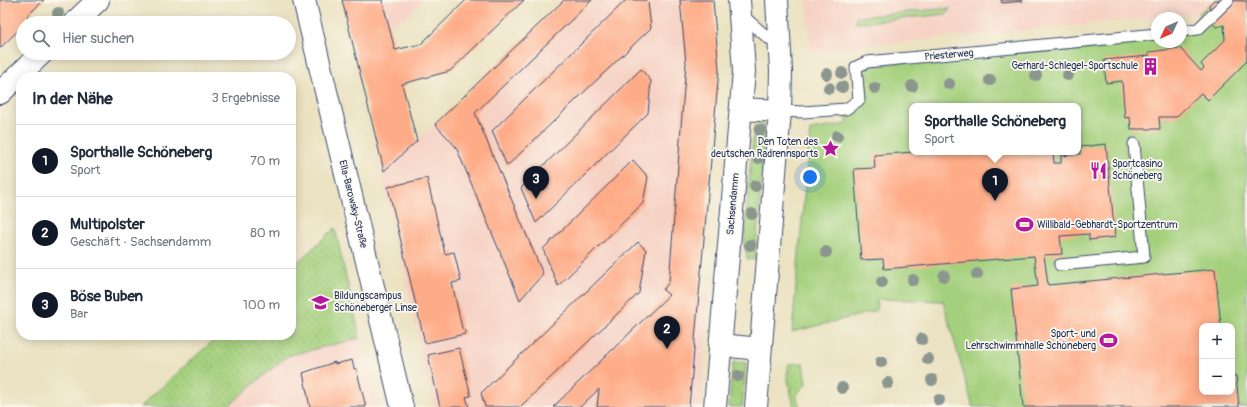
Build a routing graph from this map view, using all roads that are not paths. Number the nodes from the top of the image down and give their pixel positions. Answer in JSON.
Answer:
{"nodes":[{"id":1,"x":98,"y":0,"type":"edge"},
{"id":2,"x":304,"y":0,"type":"edge"},
{"id":3,"x":777,"y":0,"type":"edge"},
{"id":4,"x":1228,"y":0,"type":"edge"},
{"id":5,"x":740,"y":7,"type":"edge"},
{"id":6,"x":81,"y":16,"type":"edge"},
{"id":7,"x":1187,"y":30,"type":"edge"},
{"id":8,"x":1151,"y":35,"type":"edge"},
{"id":9,"x":780,"y":39,"type":"junction"},
{"id":10,"x":35,"y":60,"type":"edge"},
{"id":11,"x":22,"y":72,"type":"edge"},
{"id":12,"x":16,"y":78,"type":"edge"},
{"id":13,"x":0,"y":93,"type":"edge"},
{"id":14,"x":741,"y":110,"type":"junction"},
{"id":15,"x":780,"y":111,"type":"junction"},
{"id":16,"x":1134,"y":144,"type":"dead end"},
{"id":17,"x":1060,"y":265,"type":"dead end"},
{"id":18,"x":720,"y":345,"type":"junction"},
{"id":19,"x":760,"y":349,"type":"junction"},
{"id":20,"x":402,"y":407,"type":"edge"},
{"id":21,"x":715,"y":407,"type":"edge"},
{"id":22,"x":756,"y":407,"type":"edge"}],
"edges":[{"from":1,"to":6,"type":"main road"},
{"from":2,"to":20,"type":"main road","name":"Ella-Barowsky-Straße"},
{"from":3,"to":9,"type":"main road"},
{"from":4,"to":7,"type":"lane"},
{"from":5,"to":9,"type":"lane"},
{"from":5,"to":14,"type":"main road","name":"Sachsendamm"},
{"from":8,"to":15,"type":"lane","name":"Priesterweg"},
{"from":9,"to":15,"type":"main road"},
{"from":10,"to":11,"type":"main road"},
{"from":12,"to":13,"type":"main road"},
{"from":14,"to":15,"type":"main road"},
{"from":14,"to":18,"type":"main road","name":"Sachsendamm"},
{"from":15,"to":19,"type":"main road"},
{"from":16,"to":17,"type":"lane"},
{"from":18,"to":19,"type":"main road"},
{"from":18,"to":21,"type":"main road","name":"Sachsendamm"},
{"from":19,"to":22,"type":"main road"}]}
